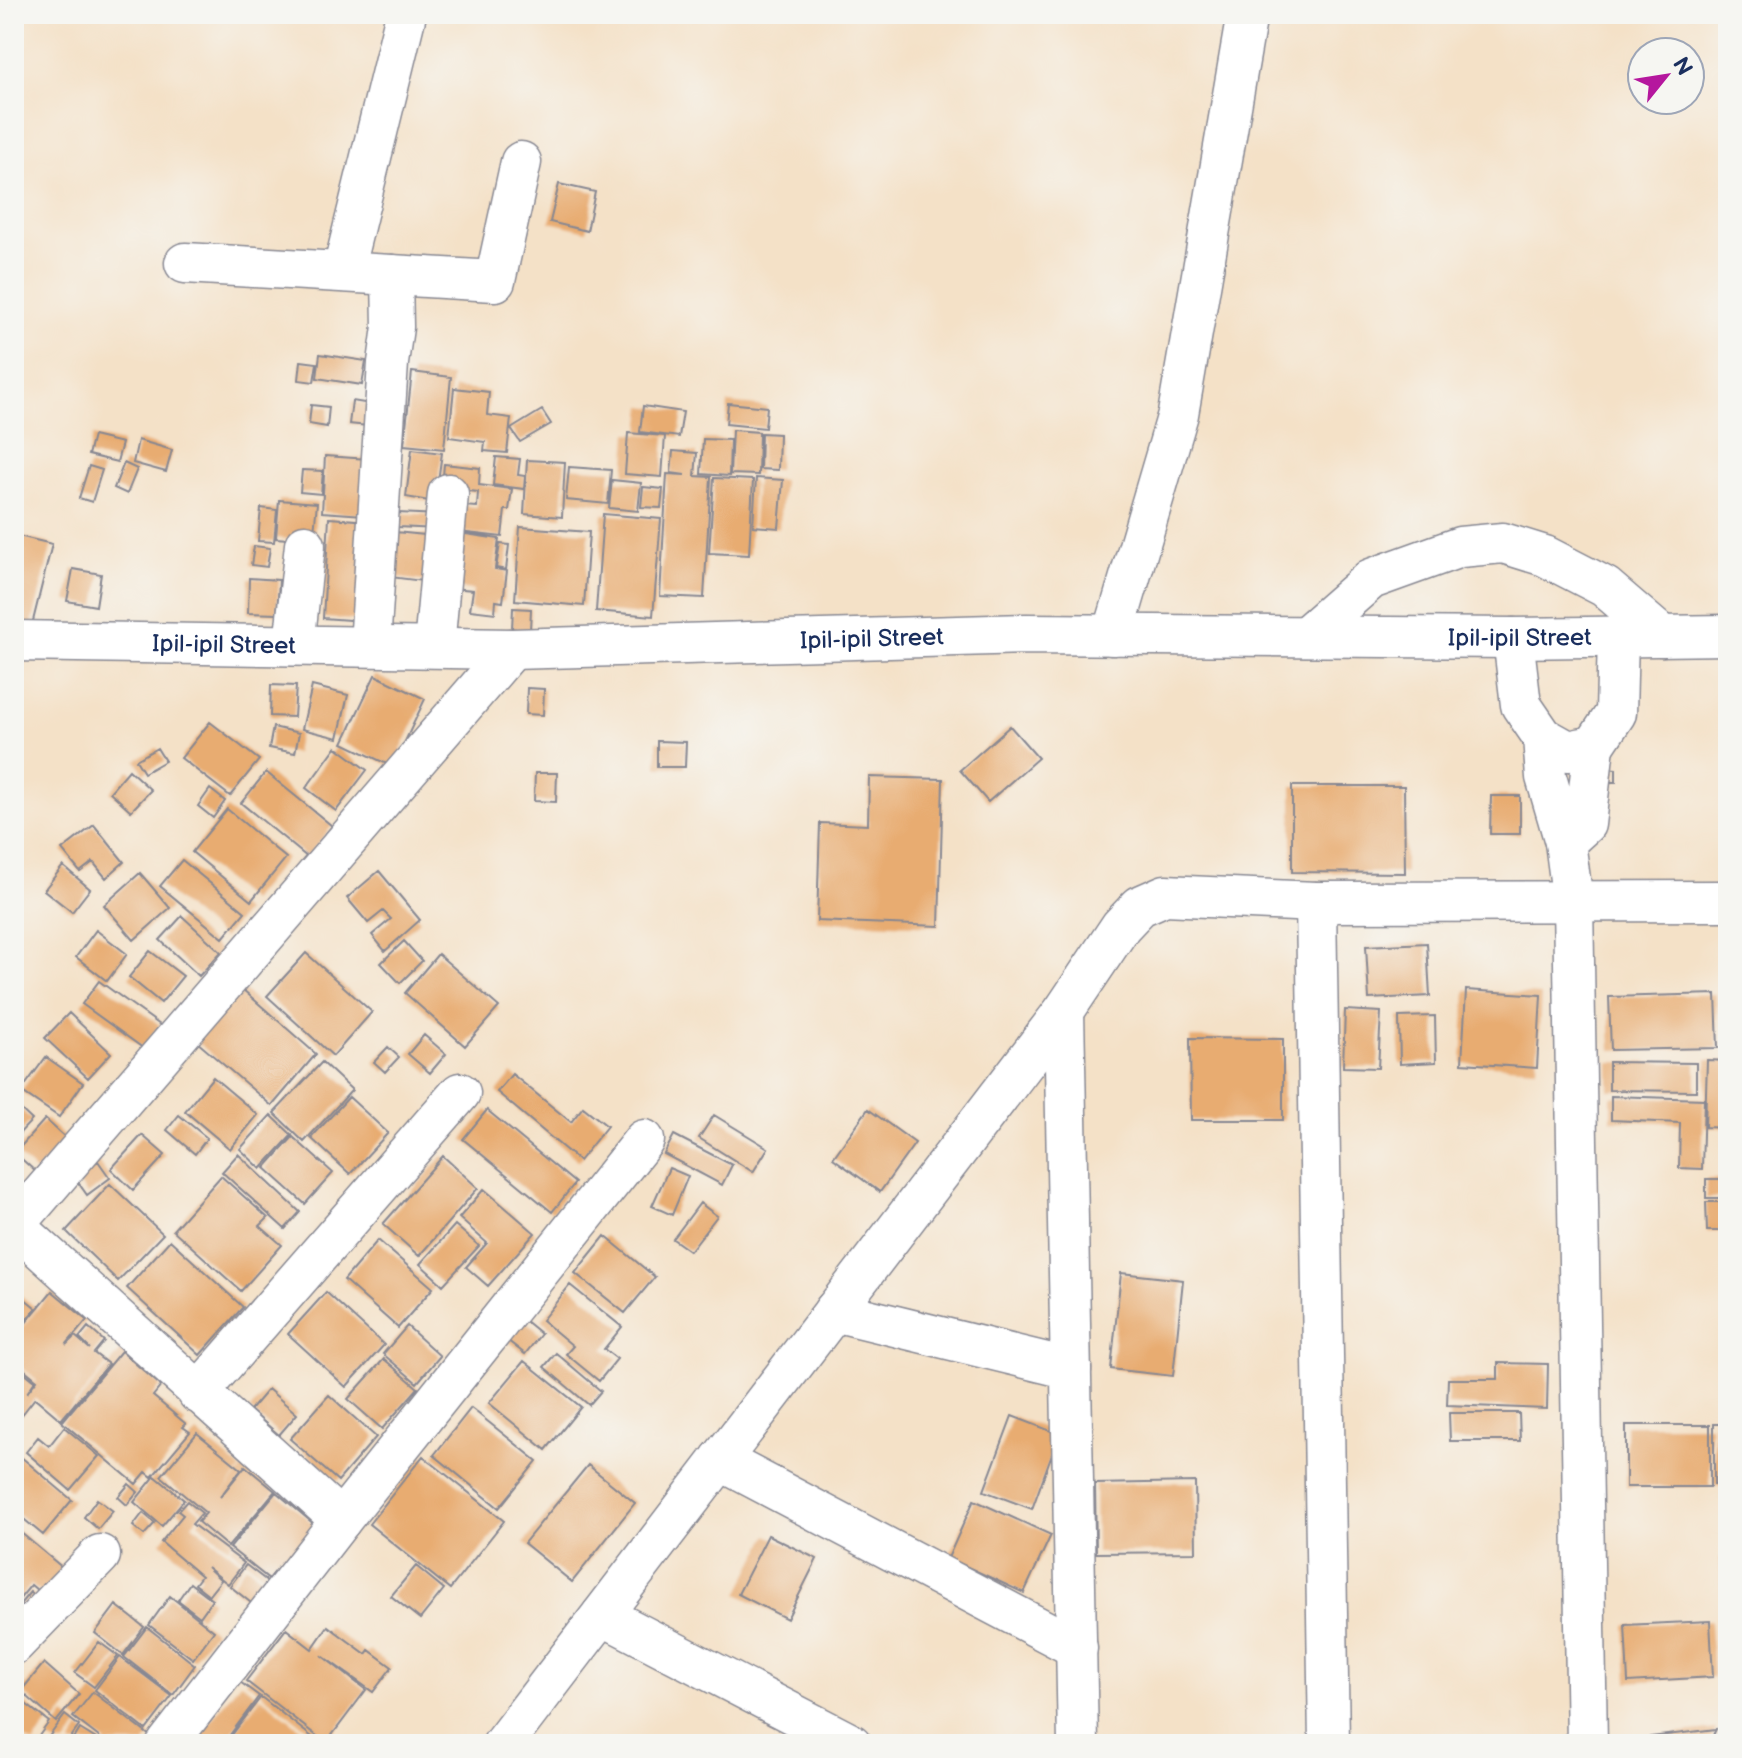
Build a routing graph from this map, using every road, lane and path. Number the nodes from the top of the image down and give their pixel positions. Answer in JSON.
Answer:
{"nodes":[{"id":1,"x":406,"y":14,"type":"edge"},
{"id":2,"x":1247,"y":14,"type":"edge"},
{"id":3,"x":521,"y":162,"type":"dead end"},
{"id":4,"x":185,"y":263,"type":"dead end"},
{"id":5,"x":343,"y":271,"type":"junction"},
{"id":6,"x":392,"y":275,"type":"junction"},
{"id":7,"x":448,"y":494,"type":"dead end"},
{"id":8,"x":305,"y":545,"type":"dead end"},
{"id":9,"x":1113,"y":635,"type":"junction"},
{"id":10,"x":1728,"y":635,"type":"edge"},
{"id":11,"x":1306,"y":636,"type":"junction"},
{"id":12,"x":1662,"y":636,"type":"junction"},
{"id":13,"x":1618,"y":637,"type":"junction"},
{"id":14,"x":1513,"y":638,"type":"junction"},
{"id":15,"x":14,"y":641,"type":"edge"},
{"id":16,"x":294,"y":645,"type":"junction"},
{"id":17,"x":370,"y":646,"type":"junction"},
{"id":18,"x":434,"y":647,"type":"junction"},
{"id":19,"x":512,"y":649,"type":"junction"},
{"id":20,"x":1543,"y":737,"type":"junction"},
{"id":21,"x":1594,"y":746,"type":"junction"},
{"id":22,"x":1565,"y":842,"type":"junction"},
{"id":23,"x":1728,"y":901,"type":"edge"},
{"id":24,"x":1316,"y":902,"type":"junction"},
{"id":25,"x":1573,"y":902,"type":"junction"},
{"id":26,"x":1064,"y":1011,"type":"junction"},
{"id":27,"x":460,"y":1093,"type":"dead end"},
{"id":28,"x":644,"y":1140,"type":"dead end"},
{"id":29,"x":14,"y":1225,"type":"edge"},
{"id":30,"x":834,"y":1311,"type":"junction"},
{"id":31,"x":1071,"y":1369,"type":"junction"},
{"id":32,"x":198,"y":1393,"type":"junction"},
{"id":33,"x":720,"y":1460,"type":"junction"},
{"id":34,"x":341,"y":1520,"type":"junction"},
{"id":35,"x":100,"y":1555,"type":"dead end"},
{"id":36,"x":602,"y":1615,"type":"junction"},
{"id":37,"x":14,"y":1644,"type":"edge"},
{"id":38,"x":1077,"y":1648,"type":"junction"},
{"id":39,"x":167,"y":1744,"type":"edge"},
{"id":40,"x":503,"y":1744,"type":"edge"},
{"id":41,"x":851,"y":1744,"type":"edge"},
{"id":42,"x":1078,"y":1744,"type":"edge"},
{"id":43,"x":1329,"y":1744,"type":"edge"},
{"id":44,"x":1587,"y":1744,"type":"edge"}],
"edges":[{"from":1,"to":5,"type":"street"},
{"from":2,"to":9,"type":"street"},
{"from":3,"to":6,"type":"street"},
{"from":4,"to":5,"type":"street"},
{"from":5,"to":6,"type":"street"},
{"from":6,"to":17,"type":"street"},
{"from":7,"to":18,"type":"street"},
{"from":8,"to":16,"type":"street"},
{"from":9,"to":11,"type":"street","name":"Ipil-ipil Street"},
{"from":9,"to":19,"type":"street","name":"Ipil-ipil Street"},
{"from":10,"to":12,"type":"street","name":"Ipil-ipil Street"},
{"from":11,"to":12,"type":"street"},
{"from":11,"to":14,"type":"street","name":"Ipil-ipil Street"},
{"from":12,"to":13,"type":"street","name":"Ipil-ipil Street"},
{"from":13,"to":14,"type":"street","name":"Ipil-ipil Street"},
{"from":13,"to":21,"type":"street"},
{"from":14,"to":20,"type":"street"},
{"from":15,"to":16,"type":"street","name":"Ipil-ipil Street"},
{"from":16,"to":17,"type":"street","name":"Ipil-ipil Street"},
{"from":17,"to":18,"type":"street","name":"Ipil-ipil Street"},
{"from":18,"to":19,"type":"street","name":"Ipil-ipil Street"},
{"from":19,"to":29,"type":"street"},
{"from":20,"to":21,"type":"street"},
{"from":20,"to":22,"type":"street"},
{"from":21,"to":22,"type":"street"},
{"from":22,"to":25,"type":"street"},
{"from":23,"to":25,"type":"street"},
{"from":24,"to":25,"type":"street"},
{"from":24,"to":26,"type":"street"},
{"from":24,"to":43,"type":"street"},
{"from":25,"to":44,"type":"street"},
{"from":26,"to":30,"type":"street"},
{"from":26,"to":31,"type":"street"},
{"from":27,"to":32,"type":"street"},
{"from":28,"to":34,"type":"street"},
{"from":29,"to":32,"type":"street"},
{"from":30,"to":31,"type":"street"},
{"from":30,"to":33,"type":"street"},
{"from":31,"to":38,"type":"street"},
{"from":32,"to":34,"type":"street"},
{"from":33,"to":36,"type":"street"},
{"from":33,"to":38,"type":"street"},
{"from":34,"to":39,"type":"street"},
{"from":35,"to":37,"type":"street"},
{"from":36,"to":40,"type":"street"},
{"from":36,"to":41,"type":"street"},
{"from":38,"to":42,"type":"street"}]}
